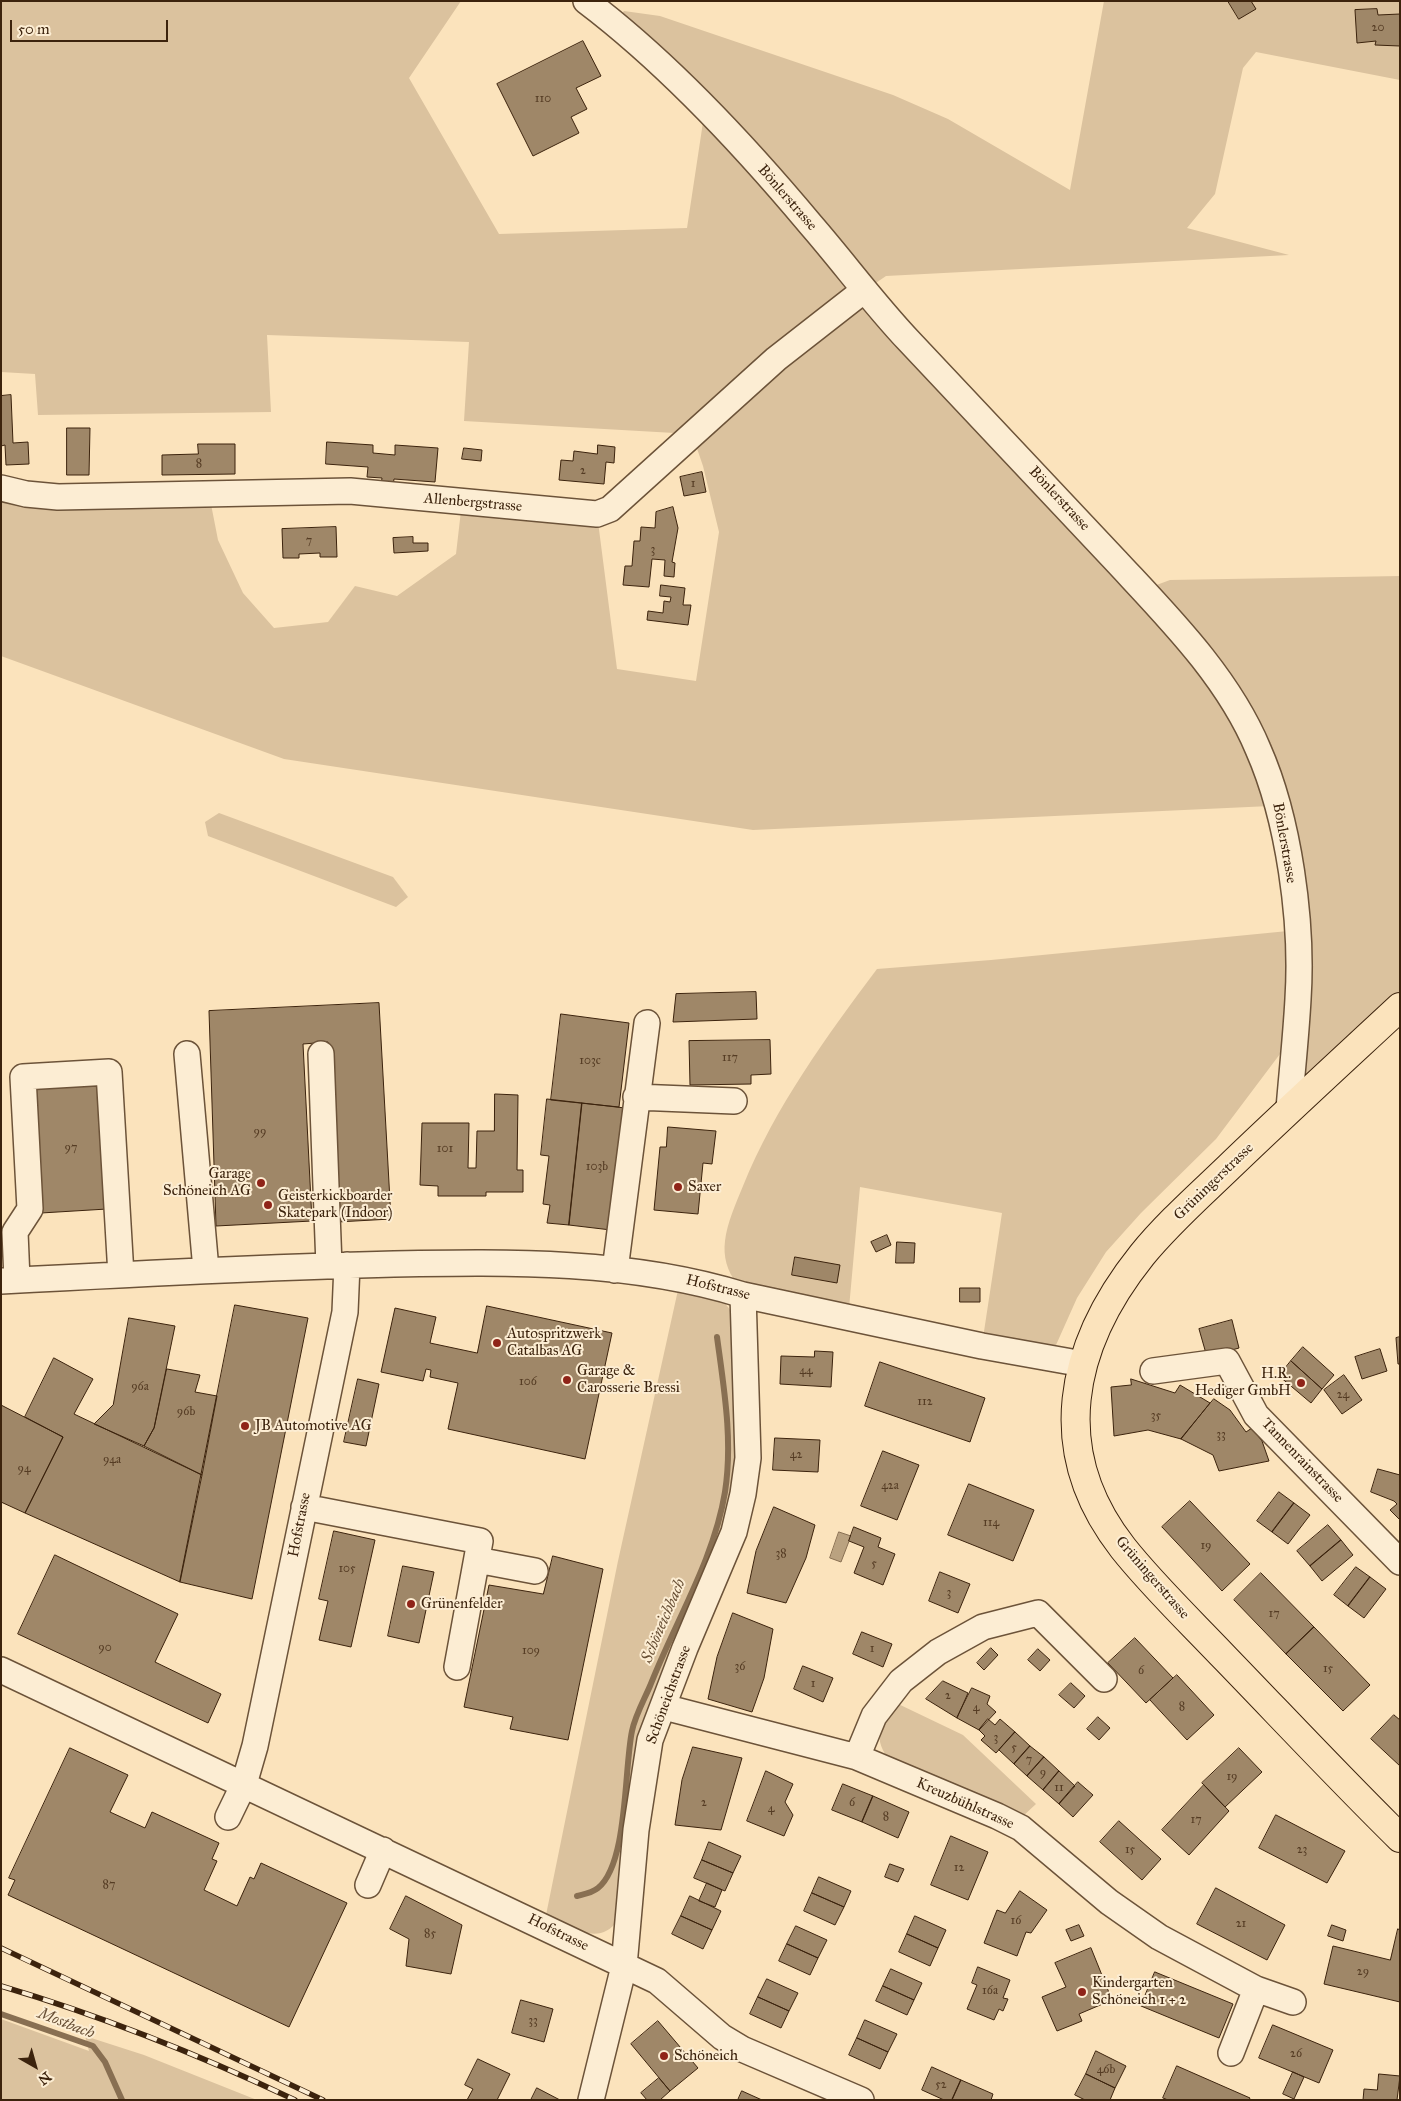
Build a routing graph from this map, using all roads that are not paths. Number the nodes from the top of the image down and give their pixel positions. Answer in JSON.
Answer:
{"nodes":[{"id":1,"x":586,"y":1,"type":"edge"},
{"id":2,"x":863,"y":291,"type":"junction"},
{"id":3,"x":1,"y":488,"type":"edge"},
{"id":4,"x":1400,"y":1007,"type":"edge"},
{"id":5,"x":647,"y":1023,"type":"dead end"},
{"id":6,"x":186,"y":1054,"type":"dead end"},
{"id":7,"x":321,"y":1054,"type":"dead end"},
{"id":8,"x":636,"y":1097,"type":"junction"},
{"id":9,"x":734,"y":1101,"type":"dead end"},
{"id":10,"x":1289,"y":1109,"type":"junction"},
{"id":11,"x":338,"y":1265,"type":"junction"},
{"id":12,"x":206,"y":1270,"type":"junction"},
{"id":13,"x":615,"y":1270,"type":"junction"},
{"id":14,"x":121,"y":1275,"type":"junction"},
{"id":15,"x":9,"y":1280,"type":"edge"},
{"id":16,"x":743,"y":1294,"type":"junction"},
{"id":17,"x":1083,"y":1364,"type":"junction"},
{"id":18,"x":1153,"y":1371,"type":"dead end"},
{"id":19,"x":304,"y":1507,"type":"junction"},
{"id":20,"x":477,"y":1560,"type":"junction"},
{"id":21,"x":1400,"y":1562,"type":"edge"},
{"id":22,"x":535,"y":1571,"type":"dead end"},
{"id":23,"x":457,"y":1667,"type":"dead end"},
{"id":24,"x":1,"y":1670,"type":"edge"},
{"id":25,"x":1104,"y":1679,"type":"dead end"},
{"id":26,"x":664,"y":1707,"type":"junction"},
{"id":27,"x":857,"y":1757,"type":"junction"},
{"id":28,"x":244,"y":1784,"type":"junction"},
{"id":29,"x":228,"y":1817,"type":"dead end"},
{"id":30,"x":1400,"y":1838,"type":"edge"},
{"id":31,"x":383,"y":1850,"type":"junction"},
{"id":32,"x":368,"y":1885,"type":"dead end"},
{"id":33,"x":624,"y":1966,"type":"junction"},
{"id":34,"x":1256,"y":1989,"type":"junction"},
{"id":35,"x":1293,"y":2002,"type":"dead end"},
{"id":36,"x":1231,"y":2053,"type":"dead end"},
{"id":37,"x":591,"y":2100,"type":"edge"},
{"id":38,"x":861,"y":2100,"type":"edge"}],
"edges":[{"from":1,"to":2,"type":"street","name":"Bönlerstrasse"},
{"from":2,"to":3,"type":"street","name":"Allenbergstrasse"},
{"from":2,"to":10,"type":"street","name":"Bönlerstrasse"},
{"from":4,"to":10,"type":"main road","name":"Grüningerstrasse"},
{"from":5,"to":8,"type":"street"},
{"from":6,"to":12,"type":"street"},
{"from":7,"to":11,"type":"street"},
{"from":8,"to":9,"type":"street"},
{"from":8,"to":13,"type":"street"},
{"from":10,"to":17,"type":"main road","name":"Grüningerstrasse"},
{"from":11,"to":12,"type":"street","name":"Hofstrasse"},
{"from":11,"to":13,"type":"street","name":"Hofstrasse"},
{"from":11,"to":19,"type":"street","name":"Hofstrasse"},
{"from":12,"to":14,"type":"street","name":"Hofstrasse"},
{"from":13,"to":16,"type":"street","name":"Hofstrasse"},
{"from":14,"to":15,"type":"street","name":"Hofstrasse"},
{"from":14,"to":15,"type":"street"},
{"from":16,"to":17,"type":"street","name":"Hofstrasse"},
{"from":16,"to":26,"type":"street","name":"Schöneichstrasse"},
{"from":17,"to":30,"type":"main road","name":"Grüningerstrasse"},
{"from":18,"to":21,"type":"street","name":"Tannenrainstrasse"},
{"from":19,"to":20,"type":"street"},
{"from":19,"to":28,"type":"street","name":"Hofstrasse"},
{"from":20,"to":22,"type":"street"},
{"from":20,"to":23,"type":"street"},
{"from":24,"to":28,"type":"street","name":"Hofstrasse"},
{"from":25,"to":27,"type":"street"},
{"from":26,"to":27,"type":"street","name":"Kreuzbühlstrasse"},
{"from":26,"to":33,"type":"street","name":"Schöneichstrasse"},
{"from":27,"to":34,"type":"street","name":"Kreuzbühlstrasse"},
{"from":28,"to":29,"type":"street"},
{"from":28,"to":31,"type":"street","name":"Hofstrasse"},
{"from":31,"to":32,"type":"street"},
{"from":31,"to":33,"type":"street","name":"Hofstrasse"},
{"from":33,"to":37,"type":"street","name":"Schöneichstrasse"},
{"from":33,"to":38,"type":"street","name":"Hofstrasse"},
{"from":34,"to":35,"type":"street","name":"Kreuzbühlstrasse"},
{"from":34,"to":36,"type":"street"}]}
